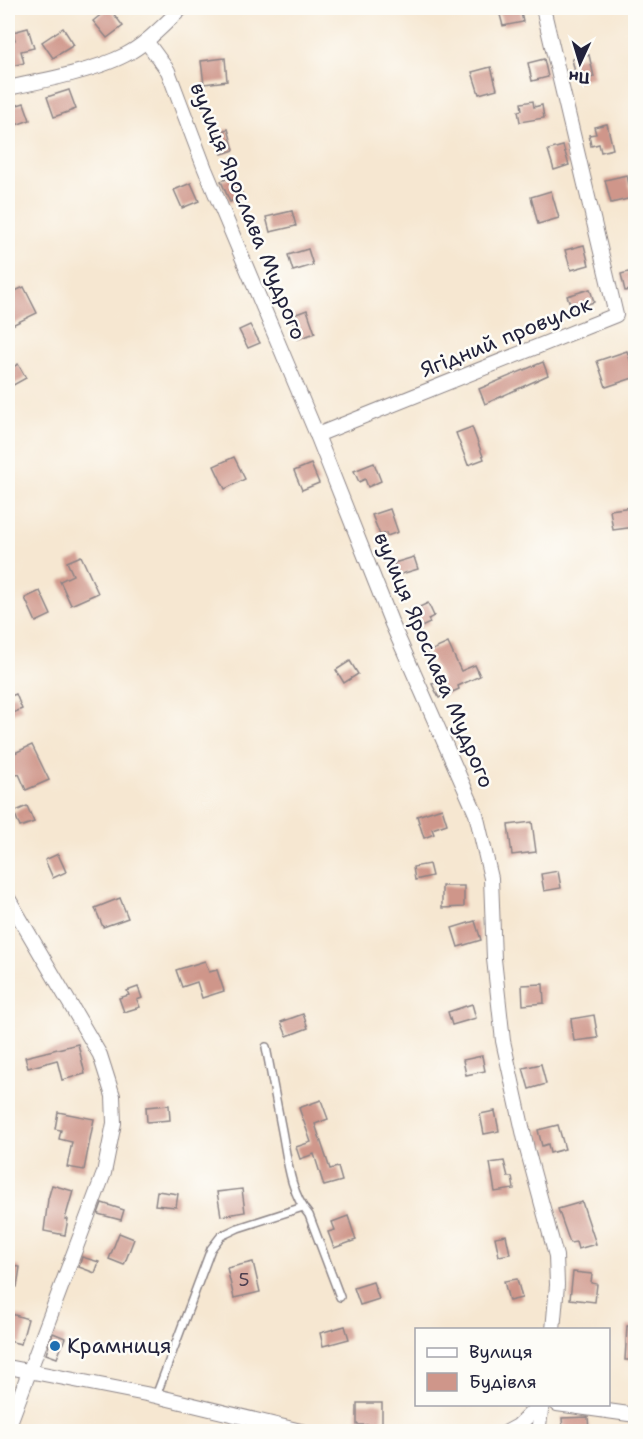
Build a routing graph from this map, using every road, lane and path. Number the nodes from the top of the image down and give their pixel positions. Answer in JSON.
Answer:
{"nodes":[{"id":1,"x":182,"y":8,"type":"edge"},
{"id":2,"x":543,"y":8,"type":"edge"},
{"id":3,"x":146,"y":40,"type":"junction"},
{"id":4,"x":8,"y":88,"type":"edge"},
{"id":5,"x":317,"y":435,"type":"junction"},
{"id":6,"x":8,"y":898,"type":"edge"},
{"id":7,"x":266,"y":1047,"type":"dead end"},
{"id":8,"x":303,"y":1207,"type":"junction"},
{"id":9,"x":340,"y":1298,"type":"dead end"},
{"id":10,"x":553,"y":1328,"type":"edge"},
{"id":11,"x":8,"y":1367,"type":"edge"},
{"id":12,"x":30,"y":1370,"type":"junction"},
{"id":13,"x":156,"y":1396,"type":"junction"},
{"id":14,"x":539,"y":1406,"type":"edge"},
{"id":15,"x":541,"y":1406,"type":"edge"},
{"id":16,"x":571,"y":1406,"type":"edge"},
{"id":17,"x":636,"y":1415,"type":"edge"},
{"id":18,"x":8,"y":1428,"type":"edge"},
{"id":19,"x":305,"y":1431,"type":"edge"},
{"id":20,"x":507,"y":1431,"type":"edge"},
{"id":21,"x":538,"y":1431,"type":"edge"}],
"edges":[{"from":1,"to":3,"type":"street"},
{"from":2,"to":5,"type":"street","name":"Ягідний провулок"},
{"from":3,"to":4,"type":"street"},
{"from":3,"to":5,"type":"street","name":"вулиця Ярослава Мудрого"},
{"from":5,"to":10,"type":"street","name":"вулиця Ярослава Мудрого"},
{"from":6,"to":12,"type":"street"},
{"from":7,"to":8,"type":"lane"},
{"from":8,"to":9,"type":"lane"},
{"from":8,"to":13,"type":"lane"},
{"from":11,"to":12,"type":"street"},
{"from":12,"to":13,"type":"street"},
{"from":12,"to":18,"type":"street"},
{"from":13,"to":19,"type":"street"},
{"from":14,"to":20,"type":"street"},
{"from":15,"to":21,"type":"street"},
{"from":16,"to":17,"type":"street"}]}
